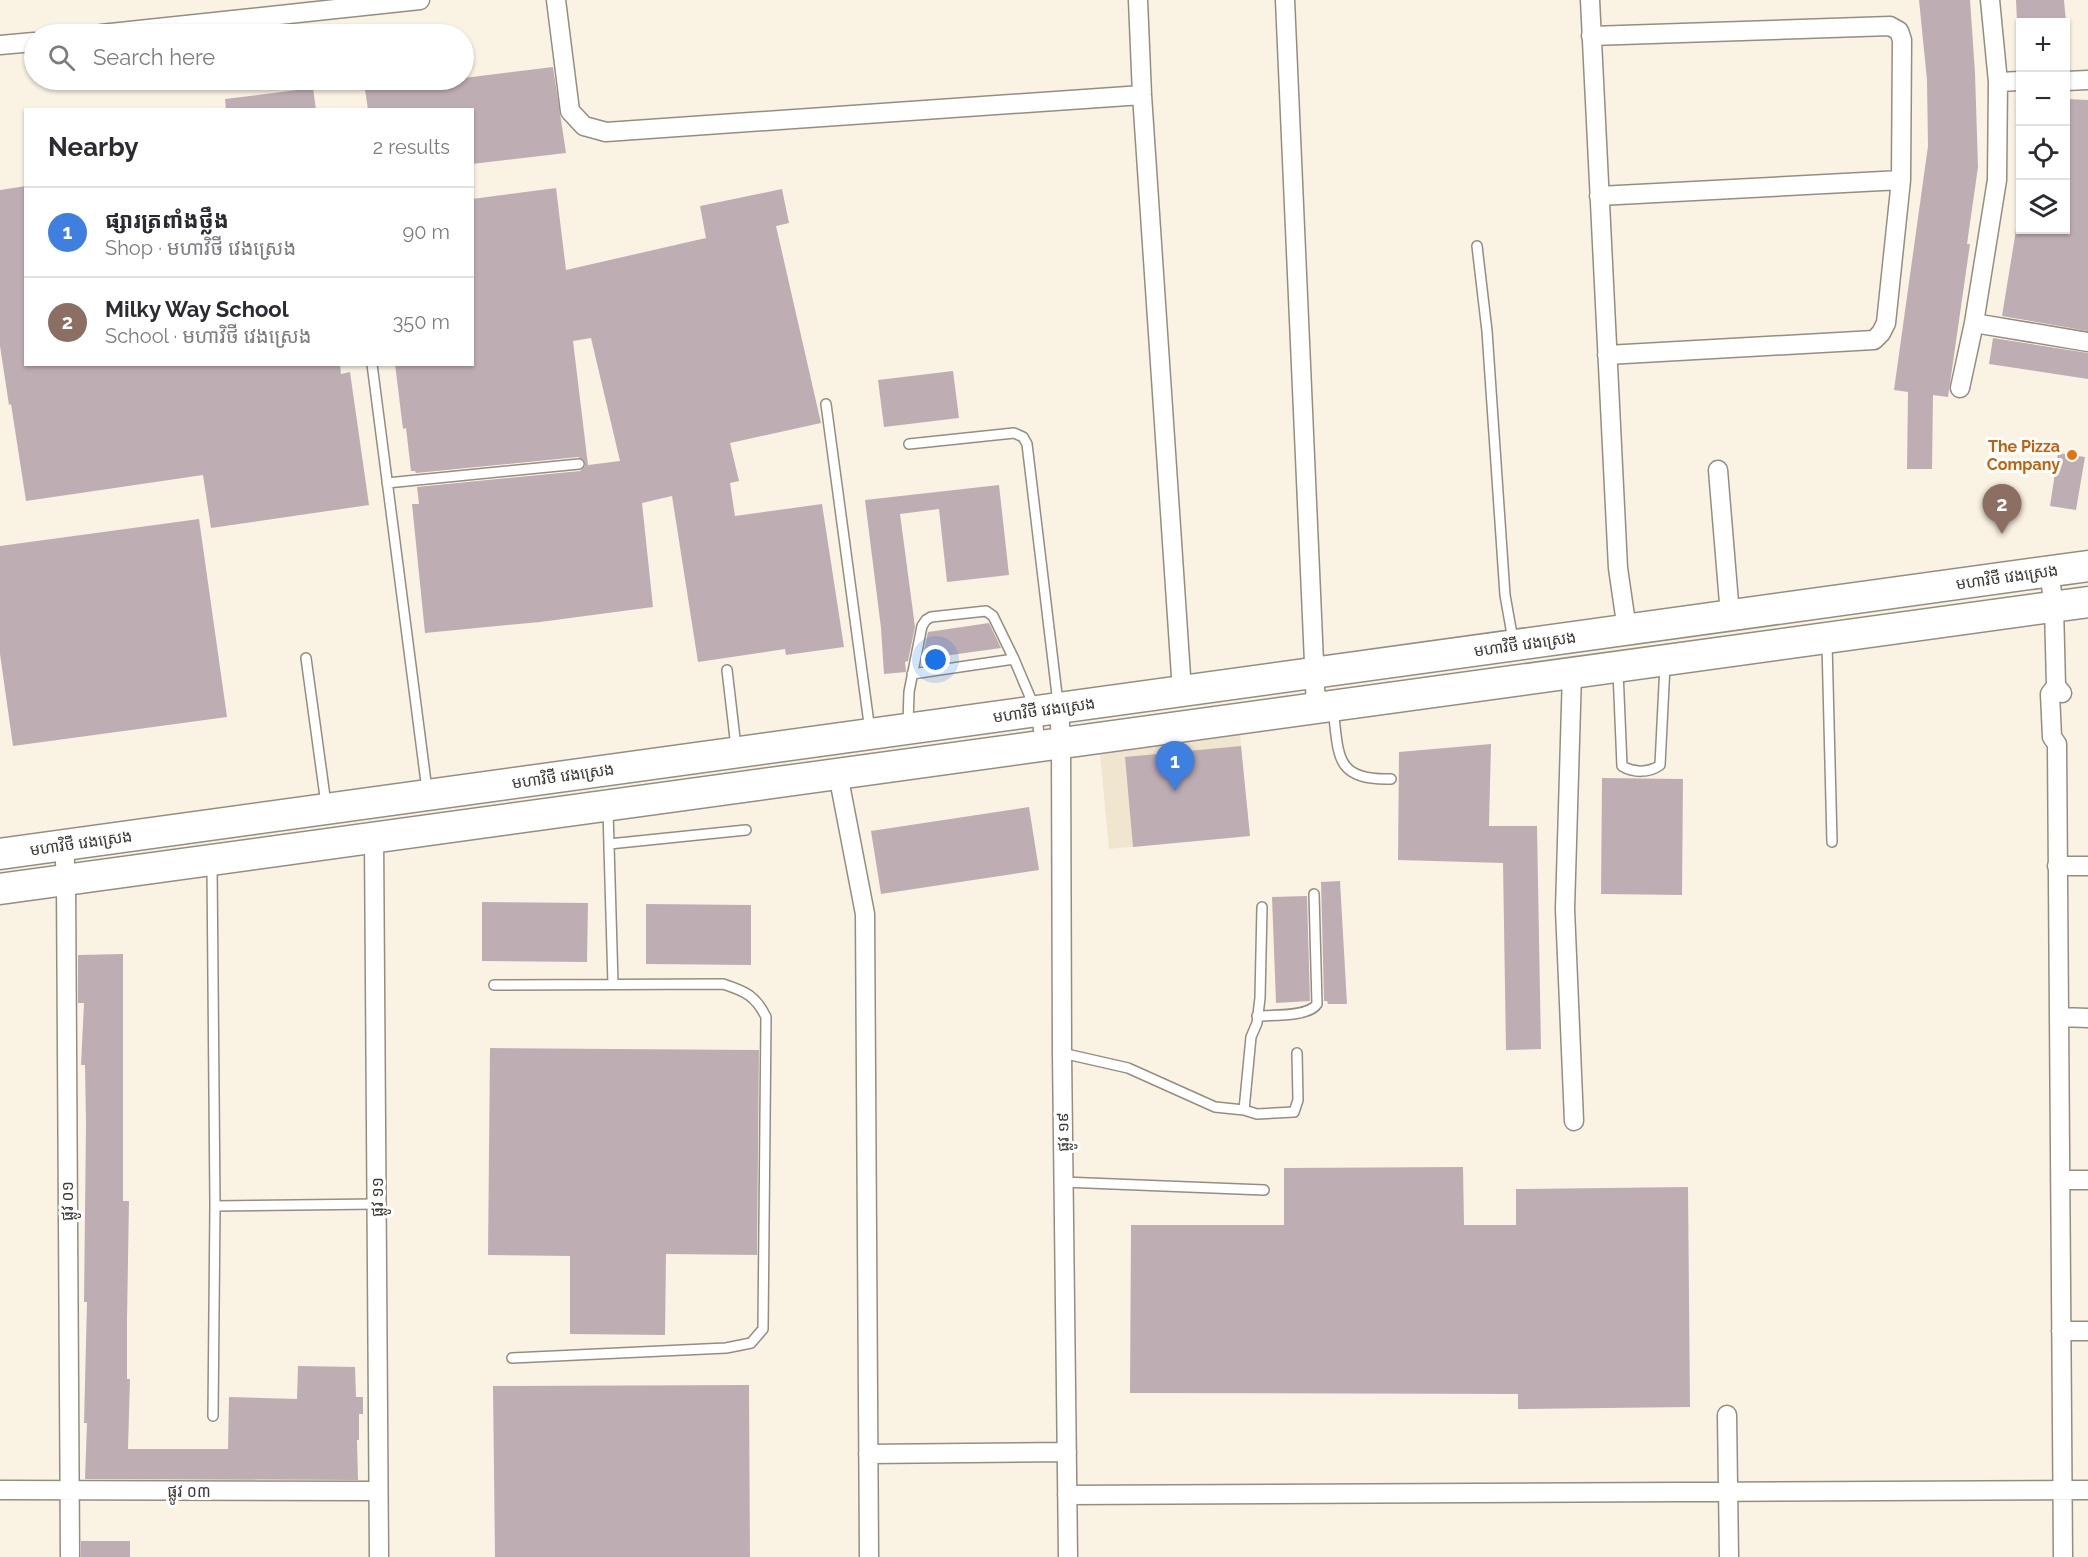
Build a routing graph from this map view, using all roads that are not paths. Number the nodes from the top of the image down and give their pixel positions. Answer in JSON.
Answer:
{"nodes":[{"id":1,"x":420,"y":0,"type":"edge"},
{"id":2,"x":556,"y":0,"type":"edge"},
{"id":3,"x":1138,"y":0,"type":"edge"},
{"id":4,"x":1285,"y":0,"type":"edge"},
{"id":5,"x":1590,"y":0,"type":"edge"},
{"id":6,"x":1990,"y":0,"type":"edge"},
{"id":7,"x":196,"y":24,"type":"edge"},
{"id":8,"x":1591,"y":36,"type":"junction"},
{"id":9,"x":24,"y":43,"type":"edge"},
{"id":10,"x":0,"y":45,"type":"edge"},
{"id":11,"x":2088,"y":80,"type":"edge"},
{"id":12,"x":2016,"y":81,"type":"edge"},
{"id":13,"x":2070,"y":81,"type":"edge"},
{"id":14,"x":1998,"y":82,"type":"junction"},
{"id":15,"x":1142,"y":95,"type":"junction"},
{"id":16,"x":1901,"y":180,"type":"junction"},
{"id":17,"x":1599,"y":196,"type":"junction"},
{"id":18,"x":1478,"y":246,"type":"dead end"},
{"id":19,"x":1974,"y":323,"type":"junction"},
{"id":20,"x":2088,"y":342,"type":"edge"},
{"id":21,"x":1607,"y":355,"type":"junction"},
{"id":22,"x":372,"y":366,"type":"edge"},
{"id":23,"x":1960,"y":388,"type":"dead end"},
{"id":24,"x":826,"y":404,"type":"dead end"},
{"id":25,"x":909,"y":444,"type":"dead end"},
{"id":26,"x":579,"y":464,"type":"dead end"},
{"id":27,"x":1718,"y":470,"type":"dead end"},
{"id":28,"x":387,"y":483,"type":"junction"},
{"id":29,"x":2088,"y":566,"type":"edge"},
{"id":30,"x":2049,"y":571,"type":"junction"},
{"id":31,"x":2088,"y":602,"type":"edge"},
{"id":32,"x":2054,"y":607,"type":"junction"},
{"id":33,"x":1730,"y":615,"type":"junction"},
{"id":34,"x":1627,"y":630,"type":"junction"},
{"id":35,"x":1827,"y":638,"type":"junction"},
{"id":36,"x":1514,"y":645,"type":"junction"},
{"id":37,"x":306,"y":658,"type":"dead end"},
{"id":38,"x":1014,"y":659,"type":"junction"},
{"id":39,"x":1665,"y":660,"type":"junction"},
{"id":40,"x":1617,"y":667,"type":"junction"},
{"id":41,"x":727,"y":670,"type":"dead end"},
{"id":42,"x":1314,"y":673,"type":"junction"},
{"id":43,"x":1572,"y":673,"type":"junction"},
{"id":44,"x":912,"y":674,"type":"junction"},
{"id":45,"x":1182,"y":691,"type":"junction"},
{"id":46,"x":1324,"y":707,"type":"junction"},
{"id":47,"x":1047,"y":710,"type":"junction"},
{"id":48,"x":908,"y":729,"type":"junction"},
{"id":49,"x":870,"y":734,"type":"junction"},
{"id":50,"x":1051,"y":744,"type":"junction"},
{"id":51,"x":737,"y":752,"type":"junction"},
{"id":52,"x":838,"y":774,"type":"junction"},
{"id":53,"x":1391,"y":779,"type":"dead end"},
{"id":54,"x":428,"y":795,"type":"junction"},
{"id":55,"x":608,"y":805,"type":"junction"},
{"id":56,"x":326,"y":809,"type":"junction"},
{"id":57,"x":746,"y":830,"type":"dead end"},
{"id":58,"x":374,"y":837,"type":"junction"},
{"id":59,"x":1832,"y":842,"type":"dead end"},
{"id":60,"x":609,"y":844,"type":"junction"},
{"id":61,"x":64,"y":845,"type":"junction"},
{"id":62,"x":0,"y":854,"type":"edge"},
{"id":63,"x":212,"y":860,"type":"junction"},
{"id":64,"x":2058,"y":866,"type":"junction"},
{"id":65,"x":2088,"y":866,"type":"edge"},
{"id":66,"x":66,"y":880,"type":"junction"},
{"id":67,"x":0,"y":889,"type":"edge"},
{"id":68,"x":1314,"y":894,"type":"dead end"},
{"id":69,"x":1262,"y":907,"type":"dead end"},
{"id":70,"x":613,"y":984,"type":"junction"},
{"id":71,"x":494,"y":985,"type":"dead end"},
{"id":72,"x":1257,"y":1016,"type":"junction"},
{"id":73,"x":2059,"y":1017,"type":"junction"},
{"id":74,"x":2088,"y":1018,"type":"edge"},
{"id":75,"x":1062,"y":1053,"type":"junction"},
{"id":76,"x":1297,"y":1053,"type":"dead end"},
{"id":77,"x":1244,"y":1110,"type":"junction"},
{"id":78,"x":1574,"y":1121,"type":"dead end"},
{"id":79,"x":2060,"y":1180,"type":"junction"},
{"id":80,"x":2088,"y":1180,"type":"edge"},
{"id":81,"x":1064,"y":1182,"type":"junction"},
{"id":82,"x":1264,"y":1190,"type":"dead end"},
{"id":83,"x":377,"y":1204,"type":"junction"},
{"id":84,"x":215,"y":1206,"type":"junction"},
{"id":85,"x":2061,"y":1331,"type":"junction"},
{"id":86,"x":2088,"y":1331,"type":"edge"},
{"id":87,"x":512,"y":1358,"type":"dead end"},
{"id":88,"x":1727,"y":1415,"type":"dead end"},
{"id":89,"x":213,"y":1416,"type":"dead end"},
{"id":90,"x":1067,"y":1452,"type":"junction"},
{"id":91,"x":868,"y":1454,"type":"junction"},
{"id":92,"x":0,"y":1490,"type":"edge"},
{"id":93,"x":2062,"y":1490,"type":"junction"},
{"id":94,"x":2088,"y":1490,"type":"edge"},
{"id":95,"x":69,"y":1491,"type":"junction"},
{"id":96,"x":378,"y":1491,"type":"junction"},
{"id":97,"x":1728,"y":1491,"type":"junction"},
{"id":98,"x":1067,"y":1495,"type":"junction"},
{"id":99,"x":70,"y":1557,"type":"edge"},
{"id":100,"x":379,"y":1557,"type":"edge"},
{"id":101,"x":869,"y":1557,"type":"edge"},
{"id":102,"x":1068,"y":1557,"type":"edge"},
{"id":103,"x":1729,"y":1557,"type":"edge"},
{"id":104,"x":2062,"y":1557,"type":"edge"}],
"edges":[{"from":1,"to":7,"type":"street"},
{"from":2,"to":15,"type":"street"},
{"from":3,"to":15,"type":"street"},
{"from":4,"to":42,"type":"street"},
{"from":5,"to":8,"type":"street"},
{"from":6,"to":14,"type":"street"},
{"from":8,"to":16,"type":"street"},
{"from":8,"to":17,"type":"street"},
{"from":9,"to":10,"type":"street"},
{"from":11,"to":13,"type":"street"},
{"from":12,"to":14,"type":"street"},
{"from":14,"to":19,"type":"street"},
{"from":15,"to":45,"type":"street"},
{"from":16,"to":17,"type":"street"},
{"from":16,"to":21,"type":"street"},
{"from":17,"to":21,"type":"street"},
{"from":18,"to":36,"type":"lane"},
{"from":19,"to":20,"type":"street"},
{"from":19,"to":23,"type":"street"},
{"from":21,"to":34,"type":"street"},
{"from":22,"to":28,"type":"lane"},
{"from":24,"to":49,"type":"lane"},
{"from":25,"to":47,"type":"lane"},
{"from":26,"to":28,"type":"lane"},
{"from":27,"to":33,"type":"street"},
{"from":28,"to":54,"type":"lane"},
{"from":29,"to":30,"type":"main road","name":"មហាវិថី វេងស្រេង"},
{"from":30,"to":32,"type":"street"},
{"from":30,"to":33,"type":"main road","name":"មហាវិថី វេងស្រេង"},
{"from":31,"to":32,"type":"main road","name":"មហាវិថី វេងស្រេង"},
{"from":32,"to":35,"type":"main road","name":"មហាវិថី វេងស្រេង"},
{"from":32,"to":64,"type":"street"},
{"from":33,"to":34,"type":"main road","name":"មហាវិថី វេងស្រេង"},
{"from":34,"to":36,"type":"main road","name":"មហាវិថី វេងស្រេង"},
{"from":35,"to":39,"type":"main road","name":"មហាវិថី វេងស្រេង"},
{"from":35,"to":59,"type":"lane"},
{"from":36,"to":42,"type":"main road","name":"មហាវិថី វេងស្រេង"},
{"from":37,"to":56,"type":"lane"},
{"from":38,"to":44,"type":"lane"},
{"from":38,"to":44,"type":"lane"},
{"from":38,"to":47,"type":"lane"},
{"from":39,"to":40,"type":"main road","name":"មហាវិថី វេងស្រេង"},
{"from":39,"to":40,"type":"lane"},
{"from":40,"to":43,"type":"main road","name":"មហាវិថី វេងស្រេង"},
{"from":41,"to":51,"type":"lane"},
{"from":42,"to":45,"type":"main road","name":"មហាវិថី វេងស្រេង"},
{"from":42,"to":46,"type":"street"},
{"from":43,"to":46,"type":"main road","name":"មហាវិថី វេងស្រេង"},
{"from":43,"to":78,"type":"street"},
{"from":44,"to":48,"type":"lane"},
{"from":45,"to":47,"type":"main road","name":"មហាវិថី វេងស្រេង"},
{"from":46,"to":50,"type":"main road","name":"មហាវិថី វេងស្រេង"},
{"from":46,"to":53,"type":"lane"},
{"from":47,"to":48,"type":"main road","name":"មហាវិថី វេងស្រេង"},
{"from":47,"to":50,"type":"street","name":"ផ្លូវ ១៩"},
{"from":48,"to":49,"type":"main road","name":"មហាវិថី វេងស្រេង"},
{"from":49,"to":51,"type":"main road","name":"មហាវិថី វេងស្រេង"},
{"from":50,"to":52,"type":"main road","name":"មហាវិថី វេងស្រេង"},
{"from":50,"to":75,"type":"street","name":"ផ្លូវ ១៩"},
{"from":51,"to":54,"type":"main road","name":"មហាវិថី វេងស្រេង"},
{"from":52,"to":55,"type":"main road","name":"មហាវិថី វេងស្រេង"},
{"from":52,"to":91,"type":"street"},
{"from":54,"to":56,"type":"main road","name":"មហាវិថី វេងស្រេង"},
{"from":55,"to":58,"type":"main road","name":"មហាវិថី វេងស្រេង"},
{"from":55,"to":60,"type":"lane"},
{"from":56,"to":61,"type":"main road","name":"មហាវិថី វេងស្រេង"},
{"from":57,"to":60,"type":"lane"},
{"from":58,"to":63,"type":"main road","name":"មហាវិថី វេងស្រេង"},
{"from":58,"to":83,"type":"street","name":"ផ្លូវ ១១"},
{"from":60,"to":70,"type":"lane"},
{"from":61,"to":62,"type":"main road","name":"មហាវិថី វេងស្រេង"},
{"from":61,"to":66,"type":"street","name":"ផ្លូវ ០១"},
{"from":63,"to":66,"type":"main road","name":"មហាវិថី វេងស្រេង"},
{"from":63,"to":84,"type":"lane"},
{"from":64,"to":65,"type":"street"},
{"from":64,"to":73,"type":"street"},
{"from":66,"to":67,"type":"main road","name":"មហាវិថី វេងស្រេង"},
{"from":66,"to":95,"type":"street","name":"ផ្លូវ ០១"},
{"from":68,"to":72,"type":"lane"},
{"from":69,"to":72,"type":"lane"},
{"from":70,"to":71,"type":"lane"},
{"from":70,"to":87,"type":"lane"},
{"from":72,"to":77,"type":"lane"},
{"from":73,"to":74,"type":"street"},
{"from":73,"to":79,"type":"street"},
{"from":75,"to":77,"type":"lane"},
{"from":75,"to":81,"type":"street","name":"ផ្លូវ ១៩"},
{"from":76,"to":77,"type":"lane"},
{"from":79,"to":80,"type":"street"},
{"from":79,"to":85,"type":"street"},
{"from":81,"to":82,"type":"lane"},
{"from":81,"to":90,"type":"street","name":"ផ្លូវ ១៩"},
{"from":83,"to":84,"type":"lane"},
{"from":83,"to":96,"type":"street","name":"ផ្លូវ ១១"},
{"from":84,"to":89,"type":"lane"},
{"from":85,"to":86,"type":"street"},
{"from":85,"to":93,"type":"street"},
{"from":88,"to":97,"type":"street"},
{"from":90,"to":91,"type":"street"},
{"from":90,"to":98,"type":"street","name":"ផ្លូវ ១៩"},
{"from":91,"to":101,"type":"street"},
{"from":92,"to":95,"type":"street","name":"ផ្លូវ ០៣"},
{"from":93,"to":94,"type":"street"},
{"from":93,"to":97,"type":"street"},
{"from":93,"to":104,"type":"street"},
{"from":95,"to":96,"type":"street","name":"ផ្លូវ ០៣"},
{"from":95,"to":99,"type":"street","name":"ផ្លូវ ០១"},
{"from":96,"to":100,"type":"street","name":"ផ្លូវ ១១"},
{"from":97,"to":98,"type":"street"},
{"from":97,"to":103,"type":"street"},
{"from":98,"to":102,"type":"street","name":"ផ្លូវ ១៩"}]}
